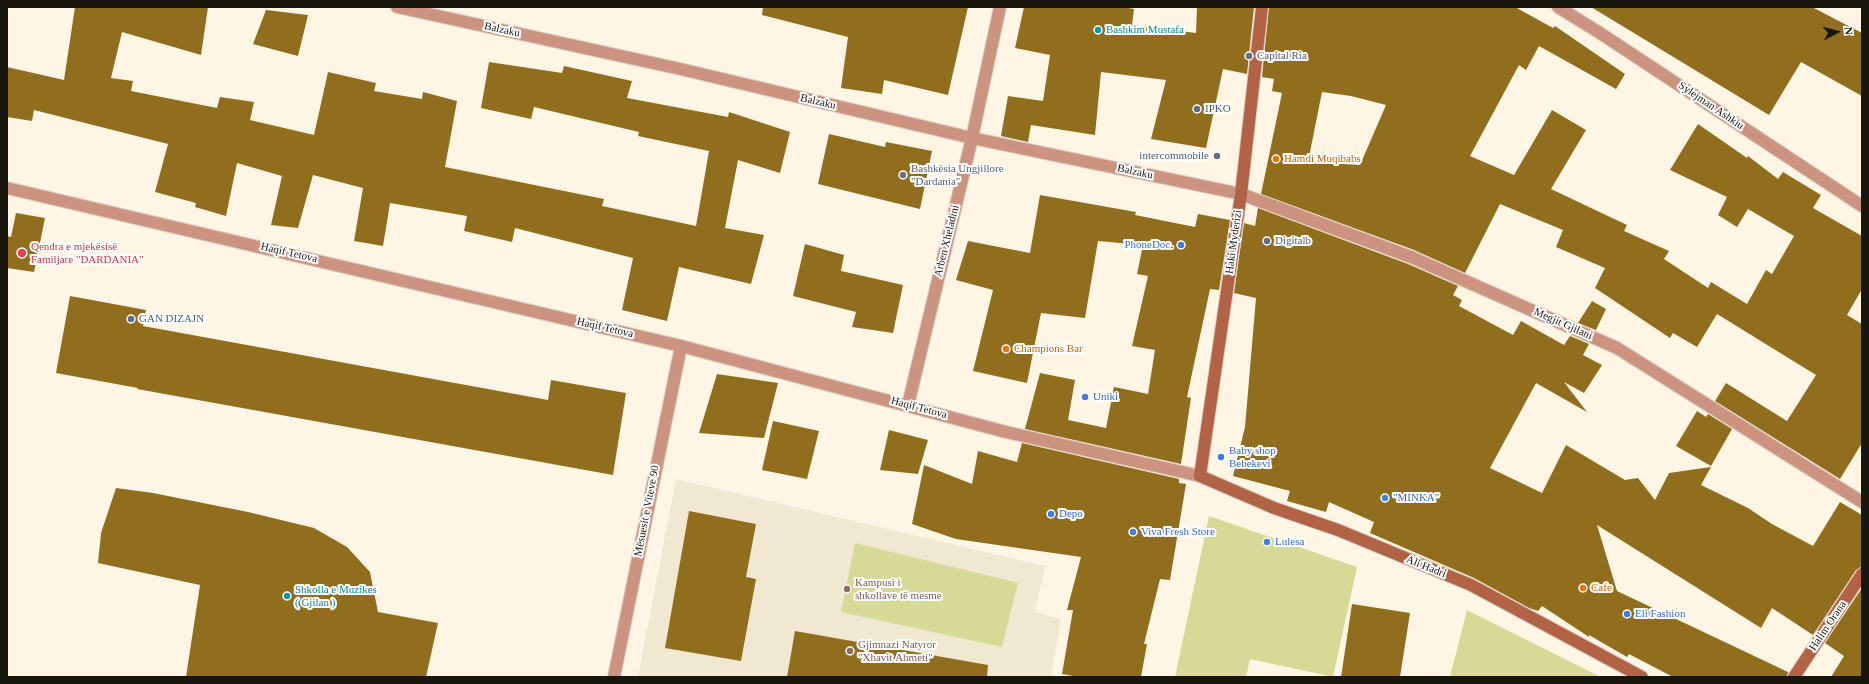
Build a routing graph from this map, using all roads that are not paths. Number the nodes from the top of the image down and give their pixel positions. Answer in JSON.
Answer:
{"nodes":[{"id":1,"x":397,"y":7,"type":"edge"},
{"id":2,"x":1000,"y":7,"type":"edge"},
{"id":3,"x":1262,"y":7,"type":"edge"},
{"id":4,"x":1558,"y":7,"type":"edge"},
{"id":5,"x":972,"y":138,"type":"junction"},
{"id":6,"x":7,"y":188,"type":"edge"},
{"id":7,"x":1241,"y":194,"type":"junction"},
{"id":8,"x":1862,"y":206,"type":"edge"},
{"id":9,"x":681,"y":346,"type":"junction"},
{"id":10,"x":908,"y":405,"type":"junction"},
{"id":11,"x":1200,"y":476,"type":"junction"},
{"id":12,"x":1862,"y":502,"type":"edge"},
{"id":13,"x":1862,"y":574,"type":"edge"},
{"id":14,"x":614,"y":677,"type":"edge"},
{"id":15,"x":1642,"y":677,"type":"edge"},
{"id":16,"x":1794,"y":677,"type":"edge"}],
"edges":[{"from":1,"to":5,"type":"street","name":"Balzaku"},
{"from":2,"to":5,"type":"street","name":"Arben Xheladini"},
{"from":3,"to":7,"type":"street","name":"Haki Myderizi"},
{"from":4,"to":8,"type":"street","name":"Sylejman Ashkiu"},
{"from":5,"to":7,"type":"street","name":"Balzaku"},
{"from":5,"to":10,"type":"street","name":"Arben Xheladini"},
{"from":6,"to":9,"type":"street","name":"Haqif Tetova"},
{"from":7,"to":11,"type":"street","name":"Haki Myderizi"},
{"from":7,"to":12,"type":"street","name":"Megjit Gjilani"},
{"from":9,"to":10,"type":"street","name":"Haqif Tetova"},
{"from":9,"to":14,"type":"street","name":"Mësuesit e Viteve 90"},
{"from":10,"to":11,"type":"street","name":"Haqif Tetova"},
{"from":11,"to":15,"type":"street","name":"Ali Hadri"},
{"from":13,"to":16,"type":"street","name":"Halim Orana"}]}
